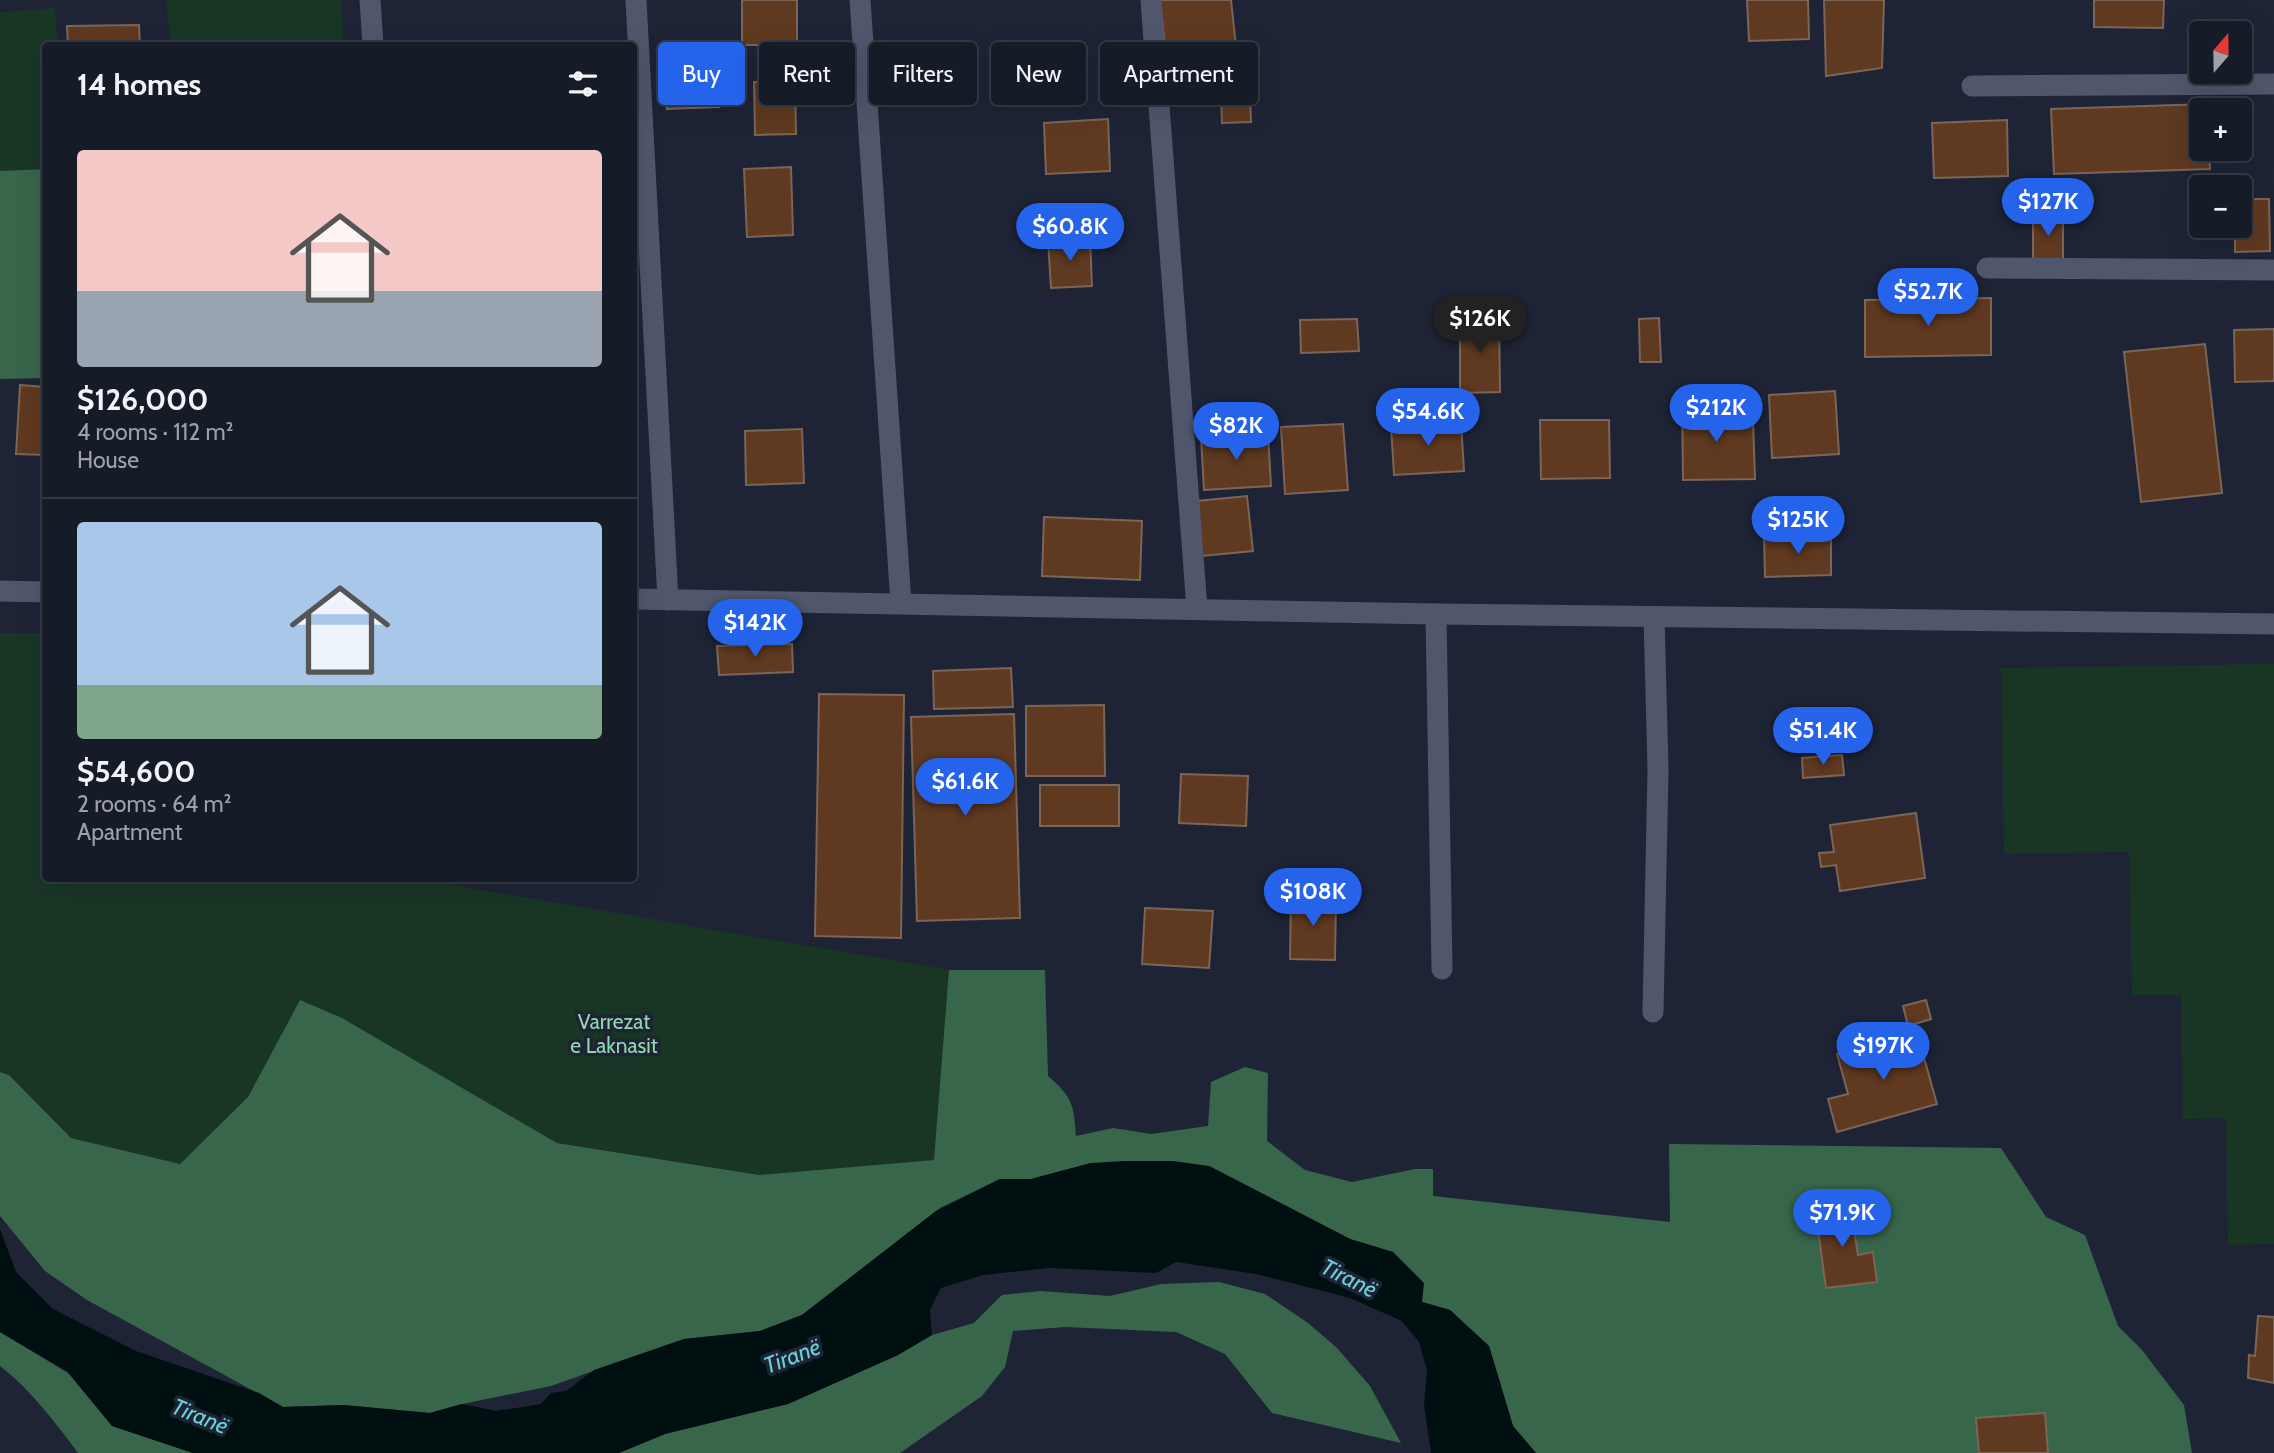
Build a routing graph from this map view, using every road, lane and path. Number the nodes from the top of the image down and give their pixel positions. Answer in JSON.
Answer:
{"nodes":[{"id":1,"x":370,"y":0,"type":"edge"},
{"id":2,"x":636,"y":0,"type":"edge"},
{"id":3,"x":860,"y":0,"type":"edge"},
{"id":4,"x":1151,"y":0,"type":"edge"},
{"id":5,"x":373,"y":42,"type":"edge"},
{"id":6,"x":2274,"y":84,"type":"edge"},
{"id":7,"x":1972,"y":86,"type":"dead end"},
{"id":8,"x":1987,"y":268,"type":"dead end"},
{"id":9,"x":2274,"y":270,"type":"edge"},
{"id":10,"x":0,"y":591,"type":"edge"},
{"id":11,"x":42,"y":592,"type":"edge"},
{"id":12,"x":637,"y":600,"type":"edge"},
{"id":13,"x":668,"y":600,"type":"junction"},
{"id":14,"x":901,"y":603,"type":"junction"},
{"id":15,"x":1197,"y":609,"type":"junction"},
{"id":16,"x":1436,"y":614,"type":"junction"},
{"id":17,"x":1654,"y":617,"type":"junction"},
{"id":18,"x":2274,"y":624,"type":"edge"},
{"id":19,"x":1442,"y":969,"type":"dead end"},
{"id":20,"x":1653,"y":1012,"type":"dead end"}],
"edges":[{"from":1,"to":5,"type":"street"},
{"from":2,"to":13,"type":"street"},
{"from":3,"to":14,"type":"street"},
{"from":4,"to":15,"type":"street"},
{"from":6,"to":7,"type":"street"},
{"from":8,"to":9,"type":"street"},
{"from":10,"to":11,"type":"street"},
{"from":12,"to":13,"type":"street"},
{"from":13,"to":14,"type":"street"},
{"from":14,"to":15,"type":"street"},
{"from":15,"to":16,"type":"street"},
{"from":16,"to":17,"type":"street"},
{"from":16,"to":19,"type":"street"},
{"from":17,"to":18,"type":"street"},
{"from":17,"to":20,"type":"street"}]}
